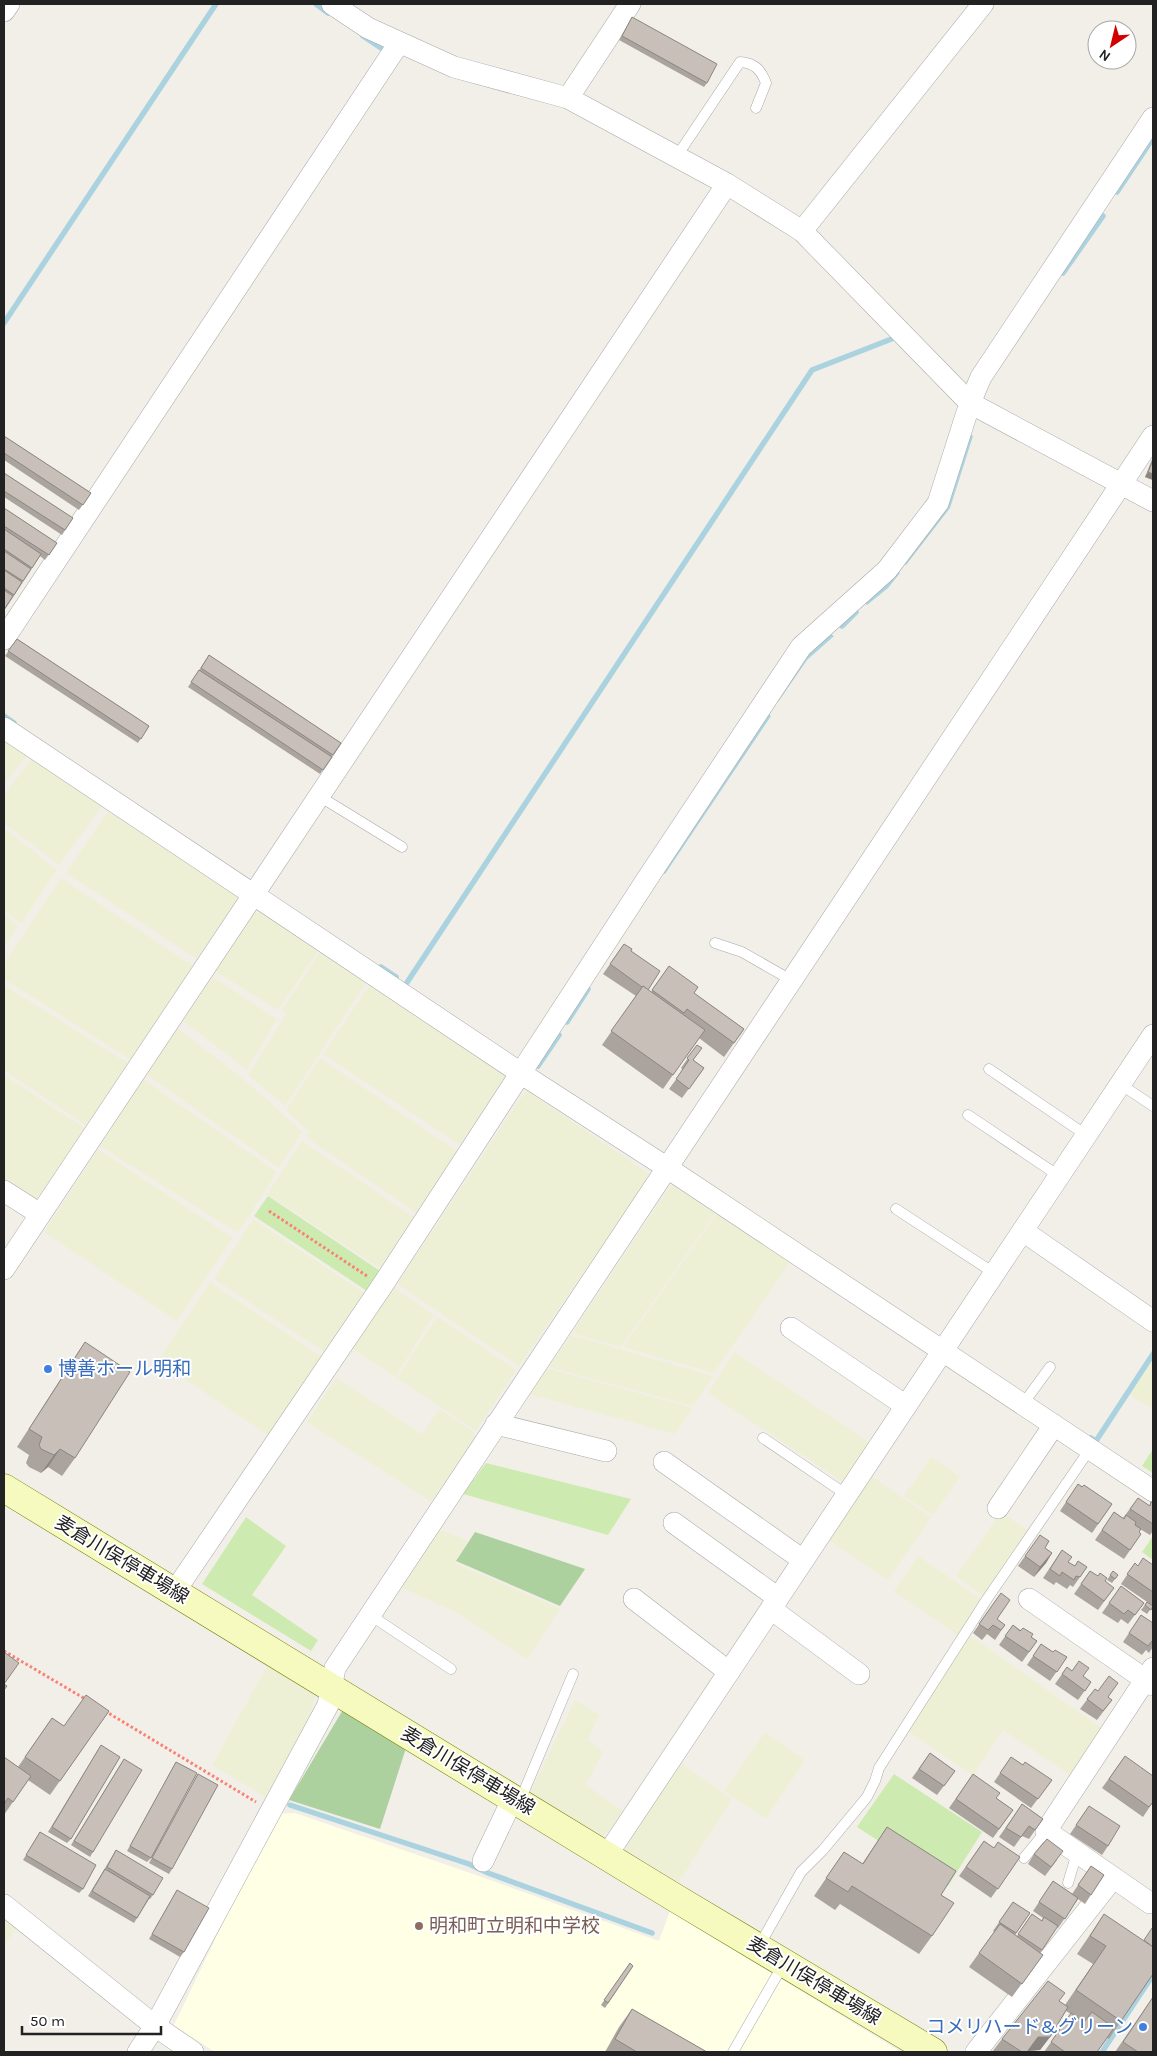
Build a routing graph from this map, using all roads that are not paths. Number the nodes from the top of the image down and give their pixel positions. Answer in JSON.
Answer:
{"nodes":[{"id":1,"x":8,"y":4,"type":"edge"},
{"id":2,"x":332,"y":4,"type":"edge"},
{"id":3,"x":630,"y":4,"type":"edge"},
{"id":4,"x":983,"y":4,"type":"edge"},
{"id":5,"x":4,"y":11,"type":"edge"},
{"id":6,"x":399,"y":43,"type":"junction"},
{"id":7,"x":568,"y":98,"type":"junction"},
{"id":8,"x":756,"y":108,"type":"dead end"},
{"id":9,"x":1153,"y":118,"type":"edge"},
{"id":10,"x":677,"y":156,"type":"junction"},
{"id":11,"x":727,"y":184,"type":"junction"},
{"id":12,"x":802,"y":231,"type":"junction"},
{"id":13,"x":970,"y":403,"type":"junction"},
{"id":14,"x":1153,"y":436,"type":"edge"},
{"id":15,"x":1121,"y":484,"type":"junction"},
{"id":16,"x":1153,"y":500,"type":"edge"},
{"id":17,"x":4,"y":639,"type":"edge"},
{"id":18,"x":4,"y":728,"type":"edge"},
{"id":19,"x":320,"y":796,"type":"junction"},
{"id":20,"x":402,"y":847,"type":"dead end"},
{"id":21,"x":254,"y":894,"type":"junction"},
{"id":22,"x":715,"y":943,"type":"dead end"},
{"id":23,"x":791,"y":980,"type":"junction"},
{"id":24,"x":1153,"y":1035,"type":"edge"},
{"id":25,"x":989,"y":1069,"type":"dead end"},
{"id":26,"x":522,"y":1074,"type":"junction"},
{"id":27,"x":1120,"y":1084,"type":"junction"},
{"id":28,"x":1153,"y":1106,"type":"edge"},
{"id":29,"x":968,"y":1115,"type":"dead end"},
{"id":30,"x":1086,"y":1135,"type":"junction"},
{"id":31,"x":666,"y":1167,"type":"junction"},
{"id":32,"x":1059,"y":1176,"type":"junction"},
{"id":33,"x":4,"y":1191,"type":"edge"},
{"id":34,"x":896,"y":1209,"type":"dead end"},
{"id":35,"x":40,"y":1214,"type":"junction"},
{"id":36,"x":1023,"y":1231,"type":"junction"},
{"id":37,"x":4,"y":1269,"type":"edge"},
{"id":38,"x":994,"y":1273,"type":"junction"},
{"id":39,"x":1153,"y":1321,"type":"edge"},
{"id":40,"x":791,"y":1328,"type":"dead end"},
{"id":41,"x":943,"y":1350,"type":"junction"},
{"id":42,"x":1050,"y":1367,"type":"dead end"},
{"id":43,"x":1023,"y":1404,"type":"junction"},
{"id":44,"x":906,"y":1406,"type":"junction"},
{"id":45,"x":496,"y":1424,"type":"junction"},
{"id":46,"x":1054,"y":1425,"type":"junction"},
{"id":47,"x":763,"y":1438,"type":"dead end"},
{"id":48,"x":1090,"y":1449,"type":"junction"},
{"id":49,"x":606,"y":1451,"type":"dead end"},
{"id":50,"x":664,"y":1462,"type":"dead end"},
{"id":51,"x":4,"y":1488,"type":"edge"},
{"id":52,"x":1153,"y":1491,"type":"edge"},
{"id":53,"x":847,"y":1495,"type":"junction"},
{"id":54,"x":998,"y":1508,"type":"dead end"},
{"id":55,"x":674,"y":1523,"type":"dead end"},
{"id":56,"x":803,"y":1560,"type":"junction"},
{"id":57,"x":175,"y":1592,"type":"junction"},
{"id":58,"x":634,"y":1599,"type":"dead end"},
{"id":59,"x":1029,"y":1599,"type":"dead end"},
{"id":60,"x":774,"y":1604,"type":"junction"},
{"id":61,"x":370,"y":1615,"type":"junction"},
{"id":62,"x":451,"y":1669,"type":"dead end"},
{"id":63,"x":729,"y":1672,"type":"junction"},
{"id":64,"x":573,"y":1674,"type":"dead end"},
{"id":65,"x":859,"y":1674,"type":"dead end"},
{"id":66,"x":1151,"y":1677,"type":"edge"},
{"id":67,"x":332,"y":1687,"type":"junction"},
{"id":68,"x":516,"y":1800,"type":"junction"},
{"id":69,"x":1046,"y":1831,"type":"junction"},
{"id":70,"x":1077,"y":1853,"type":"junction"},
{"id":71,"x":607,"y":1855,"type":"junction"},
{"id":72,"x":1024,"y":1858,"type":"dead end"},
{"id":73,"x":483,"y":1861,"type":"dead end"},
{"id":74,"x":1113,"y":1878,"type":"junction"},
{"id":75,"x":1068,"y":1883,"type":"dead end"},
{"id":76,"x":1150,"y":1904,"type":"dead end"},
{"id":77,"x":4,"y":1905,"type":"edge"},
{"id":78,"x":758,"y":1946,"type":"junction"},
{"id":79,"x":784,"y":1962,"type":"junction"},
{"id":80,"x":155,"y":2026,"type":"junction"},
{"id":81,"x":138,"y":2052,"type":"edge"},
{"id":82,"x":193,"y":2052,"type":"edge"},
{"id":83,"x":733,"y":2052,"type":"edge"},
{"id":84,"x":933,"y":2052,"type":"edge"},
{"id":85,"x":976,"y":2052,"type":"edge"}],
"edges":[{"from":1,"to":5,"type":"street"},
{"from":2,"to":6,"type":"street"},
{"from":3,"to":7,"type":"street"},
{"from":4,"to":12,"type":"street"},
{"from":6,"to":7,"type":"street"},
{"from":6,"to":17,"type":"street"},
{"from":7,"to":10,"type":"street"},
{"from":8,"to":10,"type":"lane"},
{"from":9,"to":13,"type":"street"},
{"from":10,"to":11,"type":"street"},
{"from":11,"to":12,"type":"street"},
{"from":11,"to":19,"type":"street"},
{"from":12,"to":13,"type":"street"},
{"from":13,"to":15,"type":"street"},
{"from":13,"to":26,"type":"street"},
{"from":14,"to":15,"type":"street"},
{"from":15,"to":16,"type":"street"},
{"from":15,"to":23,"type":"street"},
{"from":18,"to":21,"type":"street"},
{"from":19,"to":20,"type":"lane"},
{"from":19,"to":21,"type":"street"},
{"from":21,"to":26,"type":"street"},
{"from":21,"to":35,"type":"street"},
{"from":22,"to":23,"type":"lane"},
{"from":23,"to":31,"type":"street"},
{"from":24,"to":27,"type":"street"},
{"from":25,"to":30,"type":"lane"},
{"from":26,"to":31,"type":"street"},
{"from":26,"to":57,"type":"street"},
{"from":27,"to":28,"type":"lane"},
{"from":27,"to":30,"type":"street"},
{"from":29,"to":32,"type":"lane"},
{"from":30,"to":32,"type":"street"},
{"from":31,"to":41,"type":"street"},
{"from":31,"to":45,"type":"street"},
{"from":32,"to":36,"type":"street"},
{"from":33,"to":35,"type":"street"},
{"from":34,"to":38,"type":"lane"},
{"from":35,"to":37,"type":"street"},
{"from":36,"to":38,"type":"street"},
{"from":36,"to":39,"type":"street"},
{"from":38,"to":41,"type":"street"},
{"from":40,"to":44,"type":"street"},
{"from":41,"to":43,"type":"street"},
{"from":41,"to":44,"type":"street"},
{"from":42,"to":43,"type":"lane"},
{"from":43,"to":46,"type":"street"},
{"from":44,"to":53,"type":"street"},
{"from":45,"to":49,"type":"street"},
{"from":45,"to":61,"type":"street"},
{"from":46,"to":48,"type":"street"},
{"from":46,"to":54,"type":"street"},
{"from":47,"to":53,"type":"lane"},
{"from":48,"to":52,"type":"street"},
{"from":48,"to":78,"type":"lane"},
{"from":50,"to":56,"type":"street"},
{"from":51,"to":57,"type":"main road","name":"麦倉川俣停車場線"},
{"from":53,"to":56,"type":"street"},
{"from":55,"to":60,"type":"street"},
{"from":56,"to":60,"type":"street"},
{"from":57,"to":67,"type":"main road","name":"麦倉川俣停車場線"},
{"from":58,"to":63,"type":"street"},
{"from":59,"to":66,"type":"street"},
{"from":60,"to":63,"type":"street"},
{"from":60,"to":65,"type":"street"},
{"from":61,"to":62,"type":"lane"},
{"from":61,"to":67,"type":"street"},
{"from":63,"to":71,"type":"street"},
{"from":64,"to":68,"type":"lane"},
{"from":66,"to":69,"type":"street"},
{"from":67,"to":68,"type":"main road","name":"麦倉川俣停車場線"},
{"from":67,"to":80,"type":"street"},
{"from":68,"to":71,"type":"main road","name":"麦倉川俣停車場線"},
{"from":68,"to":73,"type":"street"},
{"from":69,"to":70,"type":"street"},
{"from":69,"to":72,"type":"lane"},
{"from":70,"to":74,"type":"street"},
{"from":70,"to":75,"type":"lane"},
{"from":71,"to":78,"type":"main road","name":"麦倉川俣停車場線"},
{"from":74,"to":76,"type":"street"},
{"from":74,"to":85,"type":"street"},
{"from":77,"to":80,"type":"street"},
{"from":78,"to":79,"type":"main road","name":"麦倉川俣停車場線"},
{"from":79,"to":83,"type":"lane"},
{"from":79,"to":84,"type":"main road","name":"麦倉川俣停車場線"},
{"from":80,"to":81,"type":"street"},
{"from":80,"to":82,"type":"street"}]}
